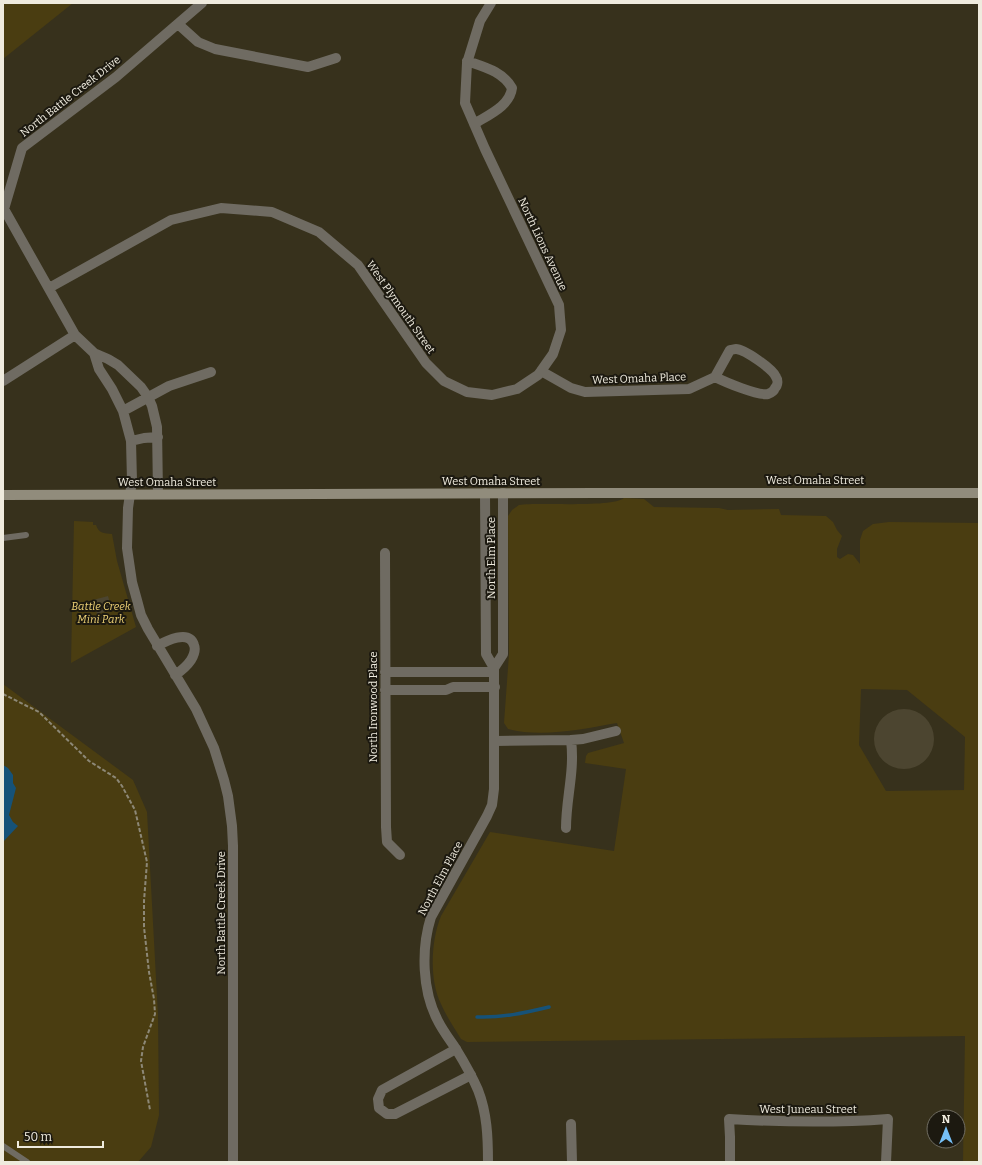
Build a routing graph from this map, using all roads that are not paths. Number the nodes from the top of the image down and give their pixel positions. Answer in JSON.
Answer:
{"nodes":[{"id":1,"x":202,"y":3,"type":"edge"},
{"id":2,"x":492,"y":3,"type":"edge"},
{"id":3,"x":178,"y":24,"type":"junction"},
{"id":4,"x":336,"y":58,"type":"dead end"},
{"id":5,"x":467,"y":60,"type":"junction"},
{"id":6,"x":474,"y":124,"type":"junction"},
{"id":7,"x":3,"y":209,"type":"edge"},
{"id":8,"x":49,"y":288,"type":"junction"},
{"id":9,"x":75,"y":334,"type":"junction"},
{"id":10,"x":94,"y":353,"type":"junction"},
{"id":11,"x":211,"y":372,"type":"dead end"},
{"id":12,"x":540,"y":373,"type":"junction"},
{"id":13,"x":715,"y":376,"type":"junction"},
{"id":14,"x":3,"y":381,"type":"edge"},
{"id":15,"x":148,"y":397,"type":"junction"},
{"id":16,"x":123,"y":411,"type":"junction"},
{"id":17,"x":158,"y":436,"type":"junction"},
{"id":18,"x":131,"y":441,"type":"junction"},
{"id":19,"x":485,"y":493,"type":"junction"},
{"id":20,"x":503,"y":493,"type":"junction"},
{"id":21,"x":979,"y":493,"type":"edge"},
{"id":22,"x":130,"y":494,"type":"junction"},
{"id":23,"x":158,"y":494,"type":"junction"},
{"id":24,"x":3,"y":495,"type":"edge"},
{"id":25,"x":26,"y":535,"type":"dead end"},
{"id":26,"x":3,"y":538,"type":"edge"},
{"id":27,"x":385,"y":553,"type":"dead end"},
{"id":28,"x":158,"y":646,"type":"junction"},
{"id":29,"x":494,"y":670,"type":"junction"},
{"id":30,"x":385,"y":672,"type":"junction"},
{"id":31,"x":175,"y":676,"type":"junction"},
{"id":32,"x":495,"y":686,"type":"junction"},
{"id":33,"x":385,"y":690,"type":"junction"},
{"id":34,"x":616,"y":731,"type":"dead end"},
{"id":35,"x":495,"y":740,"type":"junction"},
{"id":36,"x":571,"y":740,"type":"junction"},
{"id":37,"x":566,"y":828,"type":"dead end"},
{"id":38,"x":400,"y":855,"type":"dead end"},
{"id":39,"x":456,"y":1049,"type":"junction"},
{"id":40,"x":471,"y":1075,"type":"junction"},
{"id":41,"x":571,"y":1124,"type":"dead end"},
{"id":42,"x":3,"y":1146,"type":"edge"},
{"id":43,"x":27,"y":1162,"type":"edge"},
{"id":44,"x":232,"y":1162,"type":"edge"},
{"id":45,"x":488,"y":1162,"type":"edge"},
{"id":46,"x":572,"y":1162,"type":"edge"},
{"id":47,"x":730,"y":1162,"type":"edge"},
{"id":48,"x":886,"y":1162,"type":"edge"}],
"edges":[{"from":1,"to":3,"type":"street","name":"North Battle Creek Drive"},
{"from":2,"to":5,"type":"street","name":"North Lions Avenue"},
{"from":3,"to":4,"type":"street"},
{"from":3,"to":7,"type":"street","name":"North Battle Creek Drive"},
{"from":5,"to":6,"type":"street","name":"North Lions Avenue"},
{"from":5,"to":6,"type":"street"},
{"from":6,"to":12,"type":"street","name":"North Lions Avenue"},
{"from":7,"to":8,"type":"street","name":"North Battle Creek Drive"},
{"from":8,"to":9,"type":"street","name":"North Battle Creek Drive"},
{"from":8,"to":12,"type":"street","name":"West Plymouth Street"},
{"from":9,"to":10,"type":"street","name":"North Battle Creek Drive"},
{"from":9,"to":14,"type":"street"},
{"from":10,"to":15,"type":"street","name":"North Battle Creek Drive"},
{"from":10,"to":16,"type":"street","name":"North Battle Creek Drive"},
{"from":11,"to":15,"type":"street"},
{"from":12,"to":13,"type":"street","name":"West Omaha Place"},
{"from":13,"to":13,"type":"street"},
{"from":15,"to":16,"type":"street"},
{"from":15,"to":17,"type":"street","name":"North Battle Creek Drive"},
{"from":16,"to":18,"type":"street","name":"North Battle Creek Drive"},
{"from":17,"to":18,"type":"street"},
{"from":17,"to":23,"type":"street","name":"North Battle Creek Drive"},
{"from":18,"to":22,"type":"street","name":"North Battle Creek Drive"},
{"from":19,"to":20,"type":"main road","name":"West Omaha Street"},
{"from":19,"to":23,"type":"main road","name":"West Omaha Street"},
{"from":19,"to":29,"type":"street","name":"North Elm Place"},
{"from":20,"to":21,"type":"main road","name":"West Omaha Street"},
{"from":20,"to":29,"type":"street","name":"North Elm Place"},
{"from":22,"to":23,"type":"main road","name":"West Omaha Street"},
{"from":22,"to":24,"type":"main road","name":"West Omaha Street"},
{"from":22,"to":28,"type":"street","name":"North Battle Creek Drive"},
{"from":25,"to":26,"type":"lane"},
{"from":27,"to":30,"type":"street","name":"North Ironwood Place"},
{"from":28,"to":31,"type":"street","name":"North Battle Creek Drive"},
{"from":28,"to":31,"type":"street"},
{"from":29,"to":30,"type":"street"},
{"from":29,"to":32,"type":"street","name":"North Elm Place"},
{"from":30,"to":33,"type":"street","name":"North Ironwood Place"},
{"from":31,"to":44,"type":"street","name":"North Battle Creek Drive"},
{"from":32,"to":33,"type":"street"},
{"from":32,"to":35,"type":"street","name":"North Elm Place"},
{"from":33,"to":38,"type":"street","name":"North Ironwood Place"},
{"from":34,"to":36,"type":"street"},
{"from":35,"to":36,"type":"street"},
{"from":35,"to":39,"type":"street","name":"North Elm Place"},
{"from":36,"to":37,"type":"street"},
{"from":39,"to":40,"type":"street","name":"North Elm Place"},
{"from":39,"to":40,"type":"street"},
{"from":40,"to":45,"type":"street","name":"North Elm Place"},
{"from":41,"to":46,"type":"street"},
{"from":42,"to":43,"type":"lane"},
{"from":47,"to":48,"type":"street","name":"West Juneau Street"}]}
